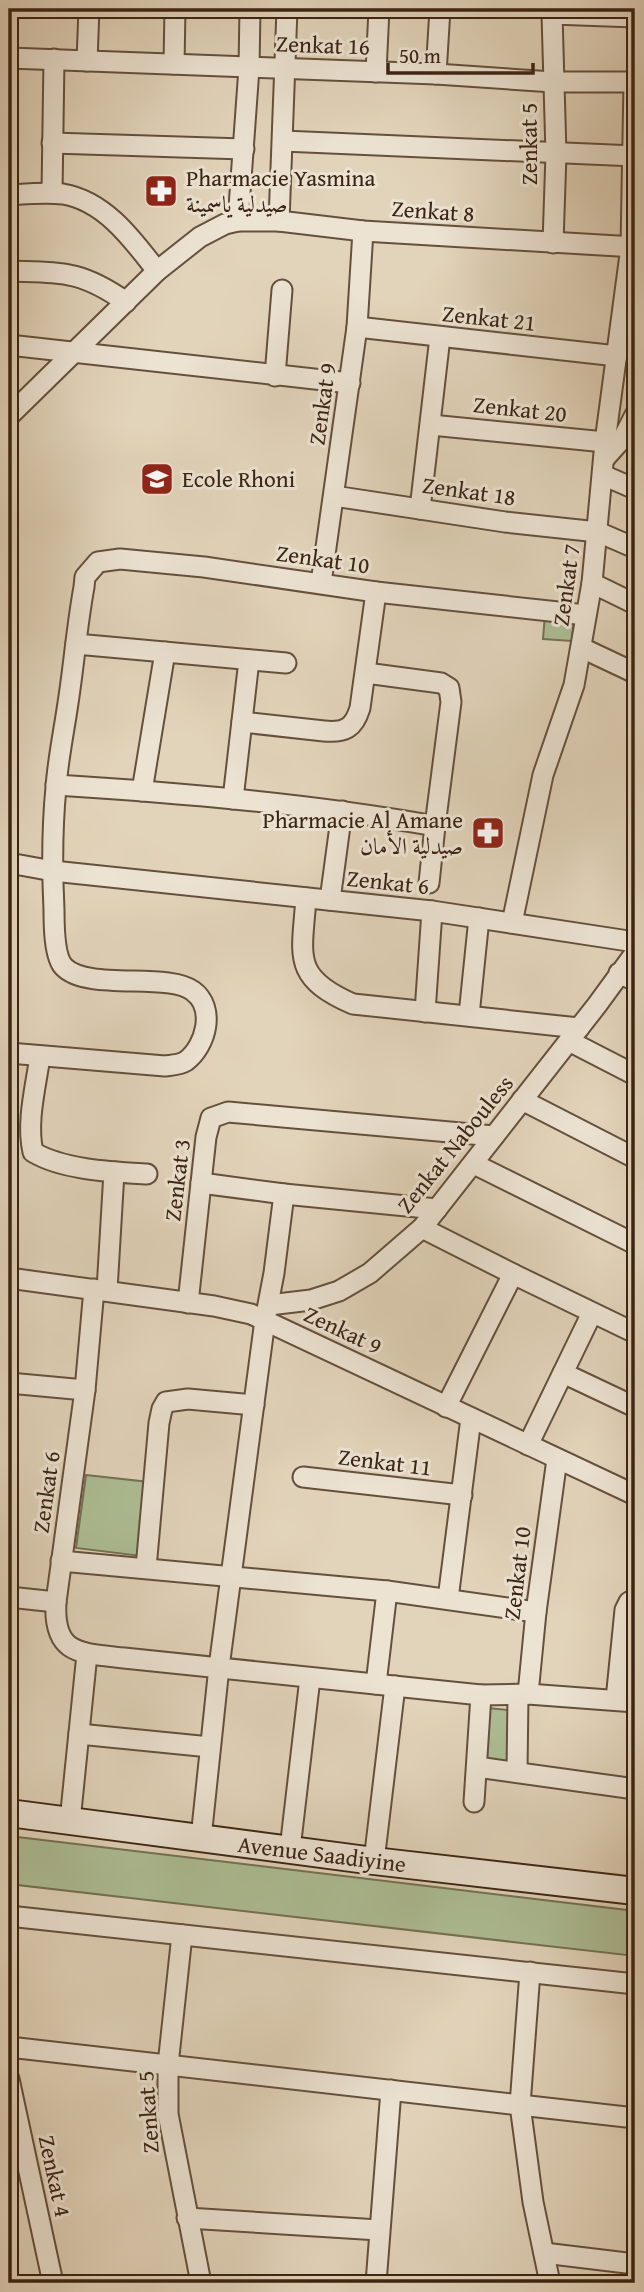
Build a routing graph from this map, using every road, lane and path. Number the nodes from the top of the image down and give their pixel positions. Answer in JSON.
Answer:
{"nodes":[{"id":1,"x":89,"y":9,"type":"edge"},
{"id":2,"x":175,"y":9,"type":"edge"},
{"id":3,"x":250,"y":9,"type":"edge"},
{"id":4,"x":287,"y":9,"type":"edge"},
{"id":5,"x":379,"y":9,"type":"edge"},
{"id":6,"x":440,"y":9,"type":"edge"},
{"id":7,"x":551,"y":11,"type":"edge"},
{"id":8,"x":635,"y":17,"type":"edge"},
{"id":9,"x":9,"y":58,"type":"edge"},
{"id":10,"x":54,"y":59,"type":"junction"},
{"id":11,"x":87,"y":61,"type":"junction"},
{"id":12,"x":174,"y":64,"type":"junction"},
{"id":13,"x":284,"y":67,"type":"junction"},
{"id":14,"x":249,"y":68,"type":"junction"},
{"id":15,"x":376,"y":72,"type":"junction"},
{"id":16,"x":436,"y":74,"type":"junction"},
{"id":17,"x":553,"y":82,"type":"junction"},
{"id":18,"x":635,"y":82,"type":"edge"},
{"id":19,"x":52,"y":142,"type":"junction"},
{"id":20,"x":283,"y":142,"type":"junction"},
{"id":21,"x":244,"y":149,"type":"junction"},
{"id":22,"x":555,"y":154,"type":"junction"},
{"id":23,"x":634,"y":156,"type":"edge"},
{"id":24,"x":52,"y":193,"type":"junction"},
{"id":25,"x":9,"y":195,"type":"edge"},
{"id":26,"x":238,"y":221,"type":"junction"},
{"id":27,"x":279,"y":221,"type":"junction"},
{"id":28,"x":363,"y":231,"type":"junction"},
{"id":29,"x":553,"y":243,"type":"junction"},
{"id":30,"x":633,"y":247,"type":"edge"},
{"id":31,"x":9,"y":271,"type":"edge"},
{"id":32,"x":158,"y":271,"type":"junction"},
{"id":33,"x":282,"y":290,"type":"dead end"},
{"id":34,"x":126,"y":302,"type":"junction"},
{"id":35,"x":357,"y":327,"type":"junction"},
{"id":36,"x":440,"y":338,"type":"junction"},
{"id":37,"x":9,"y":345,"type":"edge"},
{"id":38,"x":77,"y":352,"type":"junction"},
{"id":39,"x":617,"y":356,"type":"junction"},
{"id":40,"x":275,"y":376,"type":"junction"},
{"id":41,"x":350,"y":383,"type":"junction"},
{"id":42,"x":9,"y":416,"type":"edge"},
{"id":43,"x":633,"y":424,"type":"edge"},
{"id":44,"x":432,"y":425,"type":"junction"},
{"id":45,"x":604,"y":458,"type":"junction"},
{"id":46,"x":635,"y":489,"type":"edge"},
{"id":47,"x":334,"y":496,"type":"junction"},
{"id":48,"x":421,"y":509,"type":"junction"},
{"id":49,"x":598,"y":532,"type":"junction"},
{"id":50,"x":635,"y":548,"type":"edge"},
{"id":51,"x":321,"y":583,"type":"junction"},
{"id":52,"x":592,"y":583,"type":"junction"},
{"id":53,"x":376,"y":592,"type":"junction"},
{"id":54,"x":635,"y":604,"type":"edge"},
{"id":55,"x":586,"y":615,"type":"junction"},
{"id":56,"x":76,"y":644,"type":"junction"},
{"id":57,"x":582,"y":648,"type":"junction"},
{"id":58,"x":165,"y":652,"type":"junction"},
{"id":59,"x":249,"y":660,"type":"junction"},
{"id":60,"x":286,"y":663,"type":"dead end"},
{"id":61,"x":366,"y":673,"type":"junction"},
{"id":62,"x":635,"y":673,"type":"edge"},
{"id":63,"x":242,"y":722,"type":"junction"},
{"id":64,"x":56,"y":785,"type":"junction"},
{"id":65,"x":142,"y":791,"type":"junction"},
{"id":66,"x":233,"y":799,"type":"junction"},
{"id":67,"x":342,"y":811,"type":"junction"},
{"id":68,"x":435,"y":826,"type":"junction"},
{"id":69,"x":9,"y":863,"type":"edge"},
{"id":70,"x":52,"y":870,"type":"junction"},
{"id":71,"x":429,"y":883,"type":"dead end"},
{"id":72,"x":306,"y":898,"type":"junction"},
{"id":73,"x":330,"y":900,"type":"junction"},
{"id":74,"x":432,"y":911,"type":"junction"},
{"id":75,"x":479,"y":918,"type":"junction"},
{"id":76,"x":512,"y":923,"type":"junction"},
{"id":77,"x":635,"y":942,"type":"edge"},
{"id":78,"x":635,"y":953,"type":"edge"},
{"id":79,"x":627,"y":977,"type":"edge"},
{"id":80,"x":425,"y":1012,"type":"junction"},
{"id":81,"x":469,"y":1015,"type":"junction"},
{"id":82,"x":574,"y":1035,"type":"junction"},
{"id":83,"x":9,"y":1053,"type":"edge"},
{"id":84,"x":40,"y":1056,"type":"junction"},
{"id":85,"x":635,"y":1075,"type":"edge"},
{"id":86,"x":522,"y":1100,"type":"junction"},
{"id":87,"x":495,"y":1136,"type":"junction"},
{"id":88,"x":635,"y":1158,"type":"edge"},
{"id":89,"x":474,"y":1164,"type":"junction"},
{"id":90,"x":114,"y":1172,"type":"junction"},
{"id":91,"x":147,"y":1174,"type":"dead end"},
{"id":92,"x":201,"y":1182,"type":"junction"},
{"id":93,"x":284,"y":1194,"type":"junction"},
{"id":94,"x":437,"y":1209,"type":"junction"},
{"id":95,"x":422,"y":1227,"type":"junction"},
{"id":96,"x":635,"y":1244,"type":"edge"},
{"id":97,"x":513,"y":1274,"type":"junction"},
{"id":98,"x":9,"y":1278,"type":"edge"},
{"id":99,"x":100,"y":1290,"type":"junction"},
{"id":100,"x":188,"y":1303,"type":"junction"},
{"id":101,"x":592,"y":1312,"type":"junction"},
{"id":102,"x":267,"y":1313,"type":"junction"},
{"id":103,"x":635,"y":1333,"type":"edge"},
{"id":104,"x":563,"y":1373,"type":"junction"},
{"id":105,"x":9,"y":1383,"type":"edge"},
{"id":106,"x":85,"y":1390,"type":"junction"},
{"id":107,"x":254,"y":1405,"type":"junction"},
{"id":108,"x":446,"y":1406,"type":"junction"},
{"id":109,"x":635,"y":1407,"type":"edge"},
{"id":110,"x":471,"y":1418,"type":"junction"},
{"id":111,"x":528,"y":1445,"type":"junction"},
{"id":112,"x":557,"y":1459,"type":"junction"},
{"id":113,"x":303,"y":1477,"type":"dead end"},
{"id":114,"x":462,"y":1495,"type":"junction"},
{"id":115,"x":635,"y":1495,"type":"edge"},
{"id":116,"x":61,"y":1561,"type":"junction"},
{"id":117,"x":146,"y":1568,"type":"junction"},
{"id":118,"x":231,"y":1577,"type":"junction"},
{"id":119,"x":387,"y":1591,"type":"junction"},
{"id":120,"x":9,"y":1597,"type":"edge"},
{"id":121,"x":448,"y":1599,"type":"junction"},
{"id":122,"x":635,"y":1599,"type":"edge"},
{"id":123,"x":56,"y":1602,"type":"junction"},
{"id":124,"x":536,"y":1612,"type":"junction"},
{"id":125,"x":87,"y":1654,"type":"junction"},
{"id":126,"x":219,"y":1667,"type":"junction"},
{"id":127,"x":310,"y":1678,"type":"junction"},
{"id":128,"x":386,"y":1685,"type":"junction"},
{"id":129,"x":524,"y":1694,"type":"junction"},
{"id":130,"x":481,"y":1695,"type":"junction"},
{"id":131,"x":626,"y":1701,"type":"edge"},
{"id":132,"x":79,"y":1734,"type":"junction"},
{"id":133,"x":210,"y":1747,"type":"junction"},
{"id":134,"x":477,"y":1767,"type":"junction"},
{"id":135,"x":517,"y":1772,"type":"junction"},
{"id":136,"x":635,"y":1789,"type":"edge"},
{"id":137,"x":474,"y":1802,"type":"dead end"},
{"id":138,"x":9,"y":1813,"type":"edge"},
{"id":139,"x":70,"y":1821,"type":"junction"},
{"id":140,"x":201,"y":1838,"type":"junction"},
{"id":141,"x":290,"y":1849,"type":"junction"},
{"id":142,"x":374,"y":1861,"type":"junction"},
{"id":143,"x":634,"y":1885,"type":"edge"},
{"id":144,"x":9,"y":1916,"type":"edge"},
{"id":145,"x":182,"y":1935,"type":"junction"},
{"id":146,"x":530,"y":1972,"type":"junction"},
{"id":147,"x":635,"y":1983,"type":"edge"},
{"id":148,"x":9,"y":2047,"type":"edge"},
{"id":149,"x":167,"y":2065,"type":"junction"},
{"id":150,"x":9,"y":2079,"type":"edge"},
{"id":151,"x":391,"y":2090,"type":"junction"},
{"id":152,"x":520,"y":2105,"type":"junction"},
{"id":153,"x":635,"y":2118,"type":"edge"},
{"id":154,"x":187,"y":2217,"type":"junction"},
{"id":155,"x":379,"y":2230,"type":"junction"},
{"id":156,"x":544,"y":2253,"type":"junction"},
{"id":157,"x":635,"y":2264,"type":"edge"},
{"id":158,"x":53,"y":2283,"type":"edge"},
{"id":159,"x":201,"y":2283,"type":"edge"},
{"id":160,"x":376,"y":2283,"type":"edge"},
{"id":161,"x":550,"y":2283,"type":"edge"}],
"edges":[{"from":1,"to":11,"type":"street"},
{"from":2,"to":12,"type":"street"},
{"from":3,"to":14,"type":"street"},
{"from":4,"to":13,"type":"street"},
{"from":5,"to":15,"type":"street"},
{"from":6,"to":16,"type":"street"},
{"from":7,"to":8,"type":"street","name":"Zenkat 5"},
{"from":7,"to":17,"type":"street","name":"Zenkat 5"},
{"from":9,"to":10,"type":"street","name":"Zenkat 16"},
{"from":10,"to":11,"type":"street","name":"Zenkat 16"},
{"from":10,"to":19,"type":"street"},
{"from":11,"to":12,"type":"street","name":"Zenkat 16"},
{"from":12,"to":14,"type":"street","name":"Zenkat 16"},
{"from":13,"to":14,"type":"street","name":"Zenkat 16"},
{"from":13,"to":15,"type":"street","name":"Zenkat 16"},
{"from":13,"to":20,"type":"street"},
{"from":14,"to":21,"type":"street"},
{"from":15,"to":16,"type":"street","name":"Zenkat 16"},
{"from":16,"to":17,"type":"street","name":"Zenkat 16"},
{"from":17,"to":18,"type":"street","name":"Zenkat 16"},
{"from":17,"to":22,"type":"street","name":"Zenkat 5"},
{"from":18,"to":23,"type":"street","name":"Zenkat 7"},
{"from":19,"to":21,"type":"street"},
{"from":19,"to":24,"type":"street"},
{"from":20,"to":22,"type":"street"},
{"from":20,"to":27,"type":"street"},
{"from":21,"to":26,"type":"street"},
{"from":22,"to":23,"type":"street"},
{"from":22,"to":29,"type":"street","name":"Zenkat 5"},
{"from":23,"to":30,"type":"street","name":"Zenkat 7"},
{"from":24,"to":25,"type":"street"},
{"from":24,"to":32,"type":"street"},
{"from":26,"to":27,"type":"street","name":"Zenkat 8"},
{"from":26,"to":32,"type":"street","name":"Zenkat 8"},
{"from":27,"to":28,"type":"street","name":"Zenkat 8"},
{"from":28,"to":29,"type":"street","name":"Zenkat 8"},
{"from":28,"to":35,"type":"street","name":"Zenkat 9"},
{"from":29,"to":30,"type":"street","name":"Zenkat 8"},
{"from":30,"to":39,"type":"street","name":"Zenkat 7"},
{"from":31,"to":34,"type":"street"},
{"from":32,"to":34,"type":"street","name":"Zenkat 8"},
{"from":33,"to":40,"type":"street"},
{"from":34,"to":38,"type":"street","name":"Zenkat 8"},
{"from":35,"to":36,"type":"street","name":"Zenkat 21"},
{"from":35,"to":41,"type":"street","name":"Zenkat 9"},
{"from":36,"to":39,"type":"street","name":"Zenkat 21"},
{"from":36,"to":44,"type":"street"},
{"from":37,"to":38,"type":"street"},
{"from":38,"to":40,"type":"street"},
{"from":38,"to":42,"type":"street","name":"Zenkat 8"},
{"from":39,"to":45,"type":"street","name":"Zenkat 7"},
{"from":40,"to":41,"type":"street"},
{"from":41,"to":47,"type":"street","name":"Zenkat 9"},
{"from":43,"to":45,"type":"street"},
{"from":44,"to":45,"type":"street","name":"Zenkat 20"},
{"from":44,"to":48,"type":"street"},
{"from":45,"to":46,"type":"street","name":"Zenkat 20"},
{"from":45,"to":49,"type":"street","name":"Zenkat 7"},
{"from":47,"to":48,"type":"street","name":"Zenkat 18"},
{"from":47,"to":51,"type":"street","name":"Zenkat 9"},
{"from":48,"to":49,"type":"street","name":"Zenkat 18"},
{"from":49,"to":50,"type":"street","name":"Zenkat 18"},
{"from":49,"to":52,"type":"street","name":"Zenkat 7"},
{"from":51,"to":53,"type":"street","name":"Zenkat 10"},
{"from":51,"to":56,"type":"street","name":"Zenkat 10"},
{"from":52,"to":54,"type":"street"},
{"from":52,"to":55,"type":"street","name":"Zenkat 7"},
{"from":53,"to":55,"type":"street","name":"Zenkat 10"},
{"from":53,"to":61,"type":"street"},
{"from":55,"to":57,"type":"street","name":"Zenkat 7"},
{"from":56,"to":58,"type":"street"},
{"from":56,"to":64,"type":"street","name":"Zenkat 10"},
{"from":57,"to":62,"type":"street"},
{"from":57,"to":76,"type":"street","name":"Zenkat 7"},
{"from":58,"to":59,"type":"street"},
{"from":58,"to":65,"type":"street"},
{"from":59,"to":60,"type":"street"},
{"from":59,"to":63,"type":"street"},
{"from":61,"to":63,"type":"street"},
{"from":61,"to":68,"type":"street"},
{"from":63,"to":66,"type":"street"},
{"from":64,"to":65,"type":"street"},
{"from":64,"to":70,"type":"street","name":"Zenkat 10"},
{"from":65,"to":66,"type":"street"},
{"from":66,"to":67,"type":"street"},
{"from":67,"to":68,"type":"street"},
{"from":67,"to":73,"type":"street"},
{"from":68,"to":71,"type":"street"},
{"from":69,"to":70,"type":"street","name":"Zenkat 6"},
{"from":70,"to":72,"type":"street","name":"Zenkat 6"},
{"from":70,"to":84,"type":"street","name":"Zenkat 10"},
{"from":72,"to":73,"type":"street","name":"Zenkat 6"},
{"from":72,"to":80,"type":"street"},
{"from":73,"to":74,"type":"street","name":"Zenkat 6"},
{"from":74,"to":75,"type":"street","name":"Zenkat 6"},
{"from":74,"to":80,"type":"street"},
{"from":75,"to":76,"type":"street","name":"Zenkat 6"},
{"from":75,"to":81,"type":"street"},
{"from":76,"to":77,"type":"street","name":"Zenkat 6"},
{"from":78,"to":79,"type":"street","name":"Zenkat Nabouless"},
{"from":79,"to":82,"type":"street","name":"Zenkat Nabouless"},
{"from":80,"to":81,"type":"street"},
{"from":81,"to":82,"type":"street"},
{"from":82,"to":85,"type":"street"},
{"from":82,"to":86,"type":"street","name":"Zenkat Nabouless"},
{"from":83,"to":84,"type":"street"},
{"from":84,"to":90,"type":"street"},
{"from":86,"to":87,"type":"street","name":"Zenkat Nabouless"},
{"from":86,"to":88,"type":"street"},
{"from":87,"to":89,"type":"street","name":"Zenkat Nabouless"},
{"from":87,"to":92,"type":"street","name":"Zenkat 3"},
{"from":89,"to":94,"type":"street","name":"Zenkat Nabouless"},
{"from":89,"to":96,"type":"street"},
{"from":90,"to":91,"type":"street"},
{"from":90,"to":99,"type":"street","name":"Zenkat 6"},
{"from":92,"to":93,"type":"street"},
{"from":92,"to":100,"type":"street","name":"Zenkat 3"},
{"from":93,"to":94,"type":"street"},
{"from":93,"to":102,"type":"street"},
{"from":94,"to":95,"type":"street","name":"Zenkat Nabouless"},
{"from":95,"to":97,"type":"street"},
{"from":95,"to":102,"type":"street","name":"Zenkat Nabouless"},
{"from":97,"to":101,"type":"street"},
{"from":97,"to":108,"type":"street"},
{"from":98,"to":99,"type":"street","name":"Zenkat 9"},
{"from":99,"to":100,"type":"street","name":"Zenkat 9"},
{"from":99,"to":106,"type":"street","name":"Zenkat 6"},
{"from":100,"to":102,"type":"street","name":"Zenkat 9"},
{"from":101,"to":103,"type":"street"},
{"from":101,"to":104,"type":"street"},
{"from":102,"to":107,"type":"street"},
{"from":102,"to":108,"type":"street","name":"Zenkat 9"},
{"from":104,"to":109,"type":"street"},
{"from":104,"to":111,"type":"street"},
{"from":105,"to":106,"type":"street"},
{"from":106,"to":116,"type":"street","name":"Zenkat 6"},
{"from":107,"to":117,"type":"street"},
{"from":107,"to":118,"type":"street"},
{"from":108,"to":110,"type":"street","name":"Zenkat 9"},
{"from":110,"to":111,"type":"street","name":"Zenkat 9"},
{"from":110,"to":114,"type":"street"},
{"from":111,"to":112,"type":"street","name":"Zenkat 9"},
{"from":112,"to":115,"type":"street","name":"Zenkat 9"},
{"from":112,"to":124,"type":"street","name":"Zenkat 10"},
{"from":113,"to":114,"type":"street","name":"Zenkat 11"},
{"from":114,"to":121,"type":"street"},
{"from":116,"to":117,"type":"street"},
{"from":116,"to":123,"type":"street","name":"Zenkat 6"},
{"from":117,"to":118,"type":"street"},
{"from":118,"to":119,"type":"street"},
{"from":118,"to":126,"type":"street"},
{"from":119,"to":121,"type":"street"},
{"from":119,"to":128,"type":"street"},
{"from":120,"to":123,"type":"street"},
{"from":121,"to":124,"type":"street"},
{"from":122,"to":131,"type":"street"},
{"from":123,"to":125,"type":"street","name":"Zenkat 6"},
{"from":124,"to":129,"type":"street","name":"Zenkat 10"},
{"from":125,"to":126,"type":"street"},
{"from":125,"to":132,"type":"street"},
{"from":126,"to":127,"type":"street"},
{"from":126,"to":133,"type":"street"},
{"from":127,"to":128,"type":"street"},
{"from":127,"to":141,"type":"street"},
{"from":128,"to":130,"type":"street"},
{"from":128,"to":142,"type":"street"},
{"from":129,"to":130,"type":"street"},
{"from":129,"to":131,"type":"street"},
{"from":129,"to":135,"type":"street","name":"Zenkat 10"},
{"from":130,"to":134,"type":"street"},
{"from":132,"to":133,"type":"street"},
{"from":132,"to":139,"type":"street"},
{"from":133,"to":140,"type":"street"},
{"from":134,"to":135,"type":"street"},
{"from":134,"to":137,"type":"street"},
{"from":135,"to":136,"type":"street"},
{"from":138,"to":139,"type":"main road","name":"Avenue Saadiyine"},
{"from":139,"to":140,"type":"main road","name":"Avenue Saadiyine"},
{"from":140,"to":141,"type":"main road","name":"Avenue Saadiyine"},
{"from":141,"to":142,"type":"main road","name":"Avenue Saadiyine"},
{"from":142,"to":143,"type":"main road","name":"Avenue Saadiyine"},
{"from":144,"to":145,"type":"street"},
{"from":145,"to":146,"type":"street"},
{"from":145,"to":149,"type":"street","name":"Zenkat 5"},
{"from":146,"to":147,"type":"street"},
{"from":146,"to":152,"type":"street"},
{"from":148,"to":149,"type":"street"},
{"from":149,"to":151,"type":"street"},
{"from":149,"to":154,"type":"street","name":"Zenkat 5"},
{"from":150,"to":158,"type":"street","name":"Zenkat 4"},
{"from":151,"to":152,"type":"street"},
{"from":151,"to":155,"type":"street"},
{"from":152,"to":153,"type":"street"},
{"from":152,"to":156,"type":"street"},
{"from":154,"to":155,"type":"street"},
{"from":154,"to":159,"type":"street","name":"Zenkat 5"},
{"from":155,"to":160,"type":"street"},
{"from":156,"to":157,"type":"street"},
{"from":156,"to":161,"type":"street"}]}
